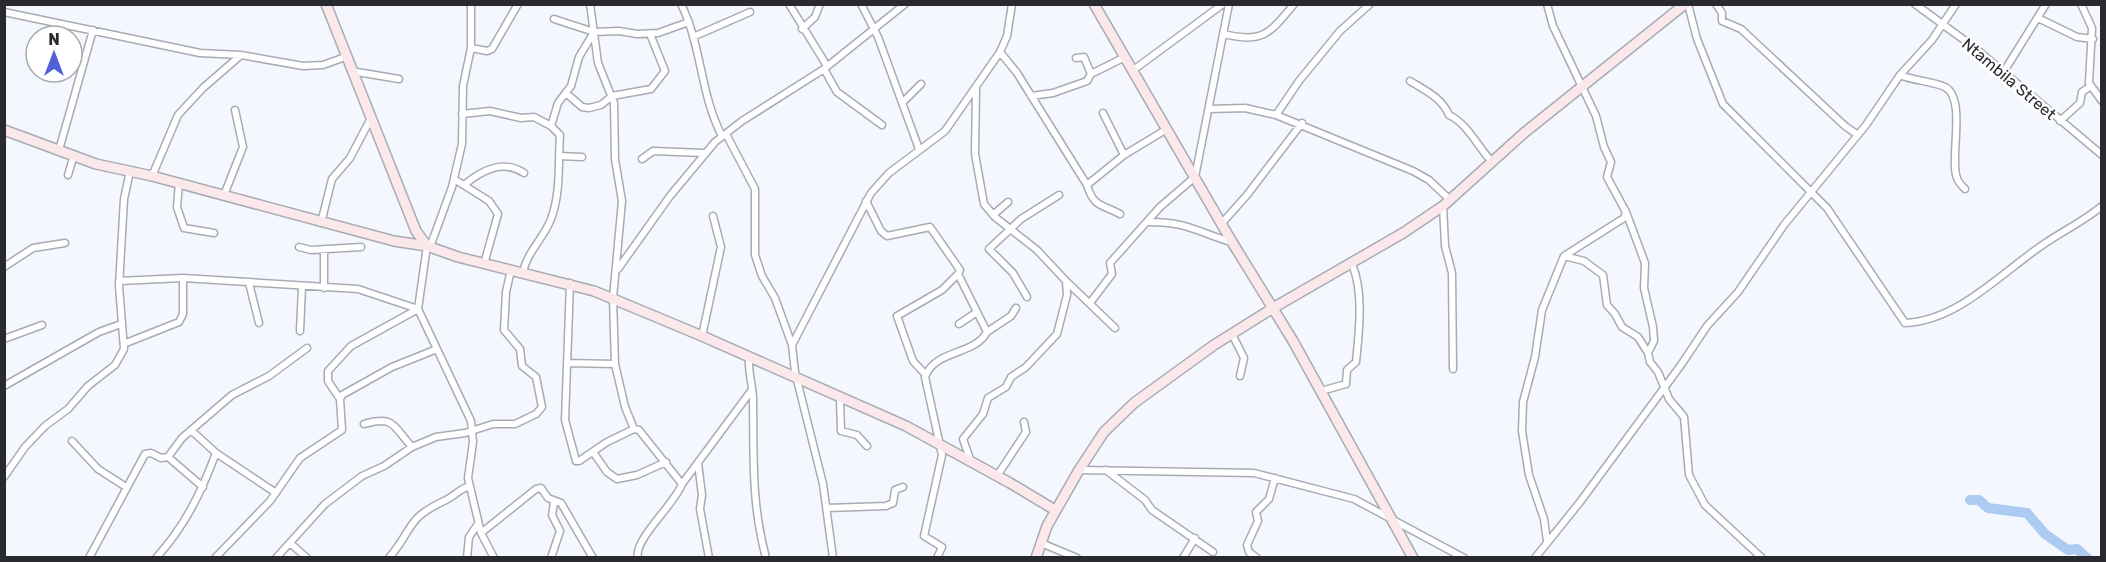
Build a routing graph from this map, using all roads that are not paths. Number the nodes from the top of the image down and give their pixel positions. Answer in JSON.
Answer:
{"nodes":[{"id":1,"x":326,"y":4,"type":"edge"},
{"id":2,"x":518,"y":4,"type":"edge"},
{"id":3,"x":590,"y":4,"type":"edge"},
{"id":4,"x":681,"y":4,"type":"edge"},
{"id":5,"x":789,"y":4,"type":"edge"},
{"id":6,"x":820,"y":4,"type":"edge"},
{"id":7,"x":861,"y":4,"type":"edge"},
{"id":8,"x":905,"y":4,"type":"edge"},
{"id":9,"x":1012,"y":4,"type":"edge"},
{"id":10,"x":1094,"y":4,"type":"edge"},
{"id":11,"x":1223,"y":4,"type":"edge"},
{"id":12,"x":1229,"y":4,"type":"edge"},
{"id":13,"x":1294,"y":4,"type":"edge"},
{"id":14,"x":1370,"y":4,"type":"edge"},
{"id":15,"x":1547,"y":4,"type":"edge"},
{"id":16,"x":1686,"y":4,"type":"edge"},
{"id":17,"x":1716,"y":4,"type":"edge"},
{"id":18,"x":1915,"y":4,"type":"edge"},
{"id":19,"x":1956,"y":4,"type":"edge"},
{"id":20,"x":2046,"y":4,"type":"edge"},
{"id":21,"x":2081,"y":4,"type":"edge"},
{"id":22,"x":470,"y":5,"type":"edge"},
{"id":23,"x":4,"y":12,"type":"edge"},
{"id":24,"x":750,"y":12,"type":"dead end"},
{"id":25,"x":2038,"y":18,"type":"junction"},
{"id":26,"x":554,"y":19,"type":"dead end"},
{"id":27,"x":689,"y":22,"type":"junction"},
{"id":28,"x":1942,"y":24,"type":"junction"},
{"id":29,"x":802,"y":29,"type":"junction"},
{"id":30,"x":93,"y":30,"type":"junction"},
{"id":31,"x":875,"y":30,"type":"junction"},
{"id":32,"x":594,"y":32,"type":"junction"},
{"id":33,"x":650,"y":34,"type":"junction"},
{"id":34,"x":1224,"y":34,"type":"junction"},
{"id":35,"x":693,"y":37,"type":"junction"},
{"id":36,"x":2093,"y":39,"type":"junction"},
{"id":37,"x":471,"y":48,"type":"junction"},
{"id":38,"x":1000,"y":52,"type":"junction"},
{"id":39,"x":241,"y":56,"type":"junction"},
{"id":40,"x":345,"y":57,"type":"junction"},
{"id":41,"x":1125,"y":57,"type":"junction"},
{"id":42,"x":1076,"y":58,"type":"dead end"},
{"id":43,"x":825,"y":67,"type":"junction"},
{"id":44,"x":351,"y":71,"type":"junction"},
{"id":45,"x":1132,"y":71,"type":"junction"},
{"id":46,"x":2003,"y":73,"type":"junction"},
{"id":47,"x":1092,"y":74,"type":"junction"},
{"id":48,"x":1900,"y":75,"type":"junction"},
{"id":49,"x":399,"y":79,"type":"dead end"},
{"id":50,"x":1410,"y":81,"type":"dead end"},
{"id":51,"x":921,"y":84,"type":"dead end"},
{"id":52,"x":2091,"y":86,"type":"junction"},
{"id":53,"x":1581,"y":87,"type":"junction"},
{"id":54,"x":976,"y":88,"type":"junction"},
{"id":55,"x":566,"y":93,"type":"junction"},
{"id":56,"x":612,"y":96,"type":"junction"},
{"id":57,"x":1031,"y":96,"type":"junction"},
{"id":58,"x":2102,"y":101,"type":"edge"},
{"id":59,"x":903,"y":102,"type":"junction"},
{"id":60,"x":1209,"y":109,"type":"junction"},
{"id":61,"x":235,"y":110,"type":"dead end"},
{"id":62,"x":1103,"y":113,"type":"dead end"},
{"id":63,"x":462,"y":114,"type":"junction"},
{"id":64,"x":1276,"y":115,"type":"junction"},
{"id":65,"x":371,"y":118,"type":"junction"},
{"id":66,"x":2060,"y":121,"type":"junction"},
{"id":67,"x":1302,"y":123,"type":"junction"},
{"id":68,"x":882,"y":124,"type":"dead end"},
{"id":69,"x":551,"y":126,"type":"junction"},
{"id":70,"x":1167,"y":129,"type":"junction"},
{"id":71,"x":4,"y":130,"type":"edge"},
{"id":72,"x":724,"y":135,"type":"junction"},
{"id":73,"x":1858,"y":135,"type":"junction"},
{"id":74,"x":919,"y":149,"type":"junction"},
{"id":75,"x":59,"y":150,"type":"junction"},
{"id":76,"x":704,"y":153,"type":"junction"},
{"id":77,"x":74,"y":155,"type":"junction"},
{"id":78,"x":1124,"y":155,"type":"junction"},
{"id":79,"x":2102,"y":155,"type":"edge"},
{"id":80,"x":559,"y":156,"type":"junction"},
{"id":81,"x":582,"y":157,"type":"dead end"},
{"id":82,"x":642,"y":159,"type":"dead end"},
{"id":83,"x":1492,"y":162,"type":"junction"},
{"id":84,"x":130,"y":171,"type":"junction"},
{"id":85,"x":524,"y":173,"type":"dead end"},
{"id":86,"x":68,"y":175,"type":"dead end"},
{"id":87,"x":152,"y":176,"type":"junction"},
{"id":88,"x":1195,"y":177,"type":"junction"},
{"id":89,"x":454,"y":179,"type":"junction"},
{"id":90,"x":178,"y":183,"type":"junction"},
{"id":91,"x":464,"y":185,"type":"junction"},
{"id":92,"x":1087,"y":185,"type":"junction"},
{"id":93,"x":1965,"y":189,"type":"dead end"},
{"id":94,"x":1811,"y":191,"type":"junction"},
{"id":95,"x":224,"y":195,"type":"junction"},
{"id":96,"x":1059,"y":195,"type":"dead end"},
{"id":97,"x":866,"y":201,"type":"junction"},
{"id":98,"x":1008,"y":202,"type":"dead end"},
{"id":99,"x":1446,"y":203,"type":"junction"},
{"id":100,"x":2102,"y":206,"type":"edge"},
{"id":101,"x":1626,"y":212,"type":"junction"},
{"id":102,"x":1120,"y":214,"type":"dead end"},
{"id":103,"x":993,"y":215,"type":"junction"},
{"id":104,"x":713,"y":216,"type":"dead end"},
{"id":105,"x":1149,"y":222,"type":"junction"},
{"id":106,"x":321,"y":223,"type":"junction"},
{"id":107,"x":1222,"y":223,"type":"junction"},
{"id":108,"x":1010,"y":230,"type":"junction"},
{"id":109,"x":214,"y":233,"type":"dead end"},
{"id":110,"x":1232,"y":242,"type":"junction"},
{"id":111,"x":65,"y":243,"type":"dead end"},
{"id":112,"x":428,"y":246,"type":"junction"},
{"id":113,"x":298,"y":247,"type":"dead end"},
{"id":114,"x":361,"y":247,"type":"dead end"},
{"id":115,"x":324,"y":250,"type":"junction"},
{"id":116,"x":1564,"y":256,"type":"junction"},
{"id":117,"x":484,"y":264,"type":"junction"},
{"id":118,"x":1352,"y":264,"type":"junction"},
{"id":119,"x":4,"y":267,"type":"edge"},
{"id":120,"x":511,"y":270,"type":"junction"},
{"id":121,"x":523,"y":272,"type":"junction"},
{"id":122,"x":616,"y":272,"type":"junction"},
{"id":123,"x":958,"y":274,"type":"junction"},
{"id":124,"x":183,"y":278,"type":"junction"},
{"id":125,"x":119,"y":281,"type":"junction"},
{"id":126,"x":1066,"y":281,"type":"junction"},
{"id":127,"x":249,"y":282,"type":"junction"},
{"id":128,"x":570,"y":284,"type":"junction"},
{"id":129,"x":302,"y":287,"type":"junction"},
{"id":130,"x":324,"y":288,"type":"junction"},
{"id":131,"x":1027,"y":297,"type":"dead end"},
{"id":132,"x":613,"y":298,"type":"junction"},
{"id":133,"x":1090,"y":303,"type":"junction"},
{"id":134,"x":1016,"y":308,"type":"dead end"},
{"id":135,"x":1273,"y":308,"type":"junction"},
{"id":136,"x":418,"y":309,"type":"junction"},
{"id":137,"x":977,"y":312,"type":"junction"},
{"id":138,"x":259,"y":323,"type":"dead end"},
{"id":139,"x":122,"y":324,"type":"junction"},
{"id":140,"x":959,"y":324,"type":"dead end"},
{"id":141,"x":42,"y":325,"type":"dead end"},
{"id":142,"x":1115,"y":328,"type":"dead end"},
{"id":143,"x":300,"y":331,"type":"dead end"},
{"id":144,"x":987,"y":332,"type":"junction"},
{"id":145,"x":1232,"y":334,"type":"junction"},
{"id":146,"x":702,"y":336,"type":"junction"},
{"id":147,"x":4,"y":339,"type":"edge"},
{"id":148,"x":126,"y":343,"type":"junction"},
{"id":149,"x":792,"y":345,"type":"junction"},
{"id":150,"x":308,"y":348,"type":"dead end"},
{"id":151,"x":437,"y":349,"type":"junction"},
{"id":152,"x":1648,"y":353,"type":"junction"},
{"id":153,"x":749,"y":358,"type":"junction"},
{"id":154,"x":567,"y":363,"type":"junction"},
{"id":155,"x":615,"y":364,"type":"junction"},
{"id":156,"x":1453,"y":369,"type":"dead end"},
{"id":157,"x":925,"y":375,"type":"junction"},
{"id":158,"x":1240,"y":376,"type":"dead end"},
{"id":159,"x":798,"y":379,"type":"junction"},
{"id":160,"x":4,"y":386,"type":"edge"},
{"id":161,"x":1663,"y":387,"type":"junction"},
{"id":162,"x":752,"y":388,"type":"junction"},
{"id":163,"x":1320,"y":391,"type":"junction"},
{"id":164,"x":340,"y":399,"type":"junction"},
{"id":165,"x":840,"y":399,"type":"junction"},
{"id":166,"x":1024,"y":422,"type":"dead end"},
{"id":167,"x":364,"y":424,"type":"dead end"},
{"id":168,"x":633,"y":429,"type":"junction"},
{"id":169,"x":192,"y":431,"type":"junction"},
{"id":170,"x":472,"y":431,"type":"junction"},
{"id":171,"x":72,"y":441,"type":"dead end"},
{"id":172,"x":941,"y":445,"type":"junction"},
{"id":173,"x":867,"y":446,"type":"dead end"},
{"id":174,"x":412,"y":447,"type":"junction"},
{"id":175,"x":594,"y":452,"type":"junction"},
{"id":176,"x":216,"y":453,"type":"junction"},
{"id":177,"x":168,"y":457,"type":"junction"},
{"id":178,"x":666,"y":462,"type":"junction"},
{"id":179,"x":971,"y":462,"type":"junction"},
{"id":180,"x":698,"y":463,"type":"junction"},
{"id":181,"x":7,"y":468,"type":"edge"},
{"id":182,"x":1078,"y":470,"type":"junction"},
{"id":183,"x":1106,"y":470,"type":"junction"},
{"id":184,"x":997,"y":476,"type":"junction"},
{"id":185,"x":4,"y":477,"type":"edge"},
{"id":186,"x":1275,"y":478,"type":"junction"},
{"id":187,"x":682,"y":484,"type":"junction"},
{"id":188,"x":470,"y":486,"type":"junction"},
{"id":189,"x":126,"y":487,"type":"junction"},
{"id":190,"x":203,"y":487,"type":"junction"},
{"id":191,"x":903,"y":487,"type":"dead end"},
{"id":192,"x":276,"y":493,"type":"junction"},
{"id":193,"x":554,"y":502,"type":"junction"},
{"id":194,"x":827,"y":508,"type":"junction"},
{"id":195,"x":1055,"y":510,"type":"junction"},
{"id":196,"x":1390,"y":517,"type":"junction"},
{"id":197,"x":478,"y":524,"type":"junction"},
{"id":198,"x":482,"y":533,"type":"junction"},
{"id":199,"x":1195,"y":538,"type":"junction"},
{"id":200,"x":1547,"y":542,"type":"junction"},
{"id":201,"x":290,"y":543,"type":"junction"},
{"id":202,"x":1041,"y":543,"type":"junction"},
{"id":203,"x":1213,"y":552,"type":"dead end"},
{"id":204,"x":637,"y":554,"type":"edge"},
{"id":205,"x":89,"y":558,"type":"edge"},
{"id":206,"x":156,"y":558,"type":"edge"},
{"id":207,"x":215,"y":558,"type":"edge"},
{"id":208,"x":276,"y":558,"type":"edge"},
{"id":209,"x":307,"y":558,"type":"edge"},
{"id":210,"x":389,"y":558,"type":"edge"},
{"id":211,"x":467,"y":558,"type":"edge"},
{"id":212,"x":494,"y":558,"type":"edge"},
{"id":213,"x":550,"y":558,"type":"edge"},
{"id":214,"x":593,"y":558,"type":"edge"},
{"id":215,"x":628,"y":558,"type":"edge"},
{"id":216,"x":709,"y":558,"type":"edge"},
{"id":217,"x":766,"y":558,"type":"edge"},
{"id":218,"x":833,"y":558,"type":"edge"},
{"id":219,"x":937,"y":558,"type":"edge"},
{"id":220,"x":1036,"y":558,"type":"edge"},
{"id":221,"x":1077,"y":558,"type":"edge"},
{"id":222,"x":1183,"y":558,"type":"edge"},
{"id":223,"x":1257,"y":558,"type":"edge"},
{"id":224,"x":1413,"y":558,"type":"edge"},
{"id":225,"x":1464,"y":558,"type":"edge"},
{"id":226,"x":1534,"y":558,"type":"edge"},
{"id":227,"x":1762,"y":558,"type":"edge"}],
"edges":[{"from":1,"to":40,"type":"street"},
{"from":2,"to":37,"type":"street"},
{"from":3,"to":32,"type":"street"},
{"from":4,"to":27,"type":"street"},
{"from":5,"to":29,"type":"street"},
{"from":6,"to":29,"type":"street"},
{"from":7,"to":31,"type":"street"},
{"from":8,"to":31,"type":"street"},
{"from":9,"to":38,"type":"street"},
{"from":10,"to":41,"type":"street"},
{"from":11,"to":45,"type":"street"},
{"from":12,"to":34,"type":"street"},
{"from":13,"to":34,"type":"street"},
{"from":14,"to":64,"type":"street"},
{"from":15,"to":53,"type":"street"},
{"from":16,"to":53,"type":"street"},
{"from":16,"to":94,"type":"street"},
{"from":17,"to":73,"type":"street"},
{"from":18,"to":28,"type":"street","name":"Ntambila Street"},
{"from":19,"to":28,"type":"street"},
{"from":20,"to":25,"type":"street"},
{"from":21,"to":36,"type":"street"},
{"from":22,"to":37,"type":"street"},
{"from":23,"to":30,"type":"street"},
{"from":24,"to":35,"type":"street"},
{"from":25,"to":36,"type":"street"},
{"from":25,"to":46,"type":"street"},
{"from":26,"to":32,"type":"street"},
{"from":27,"to":33,"type":"street"},
{"from":27,"to":35,"type":"street"},
{"from":28,"to":46,"type":"street","name":"Ntambila Street"},
{"from":28,"to":48,"type":"street"},
{"from":29,"to":43,"type":"street"},
{"from":30,"to":39,"type":"street"},
{"from":30,"to":75,"type":"street"},
{"from":31,"to":43,"type":"street"},
{"from":31,"to":59,"type":"street"},
{"from":32,"to":33,"type":"street"},
{"from":32,"to":55,"type":"street"},
{"from":32,"to":56,"type":"street"},
{"from":33,"to":56,"type":"street"},
{"from":34,"to":60,"type":"street"},
{"from":35,"to":72,"type":"street"},
{"from":36,"to":52,"type":"street"},
{"from":37,"to":63,"type":"street"},
{"from":38,"to":54,"type":"street"},
{"from":38,"to":57,"type":"street"},
{"from":39,"to":40,"type":"street"},
{"from":39,"to":87,"type":"street"},
{"from":40,"to":44,"type":"street"},
{"from":41,"to":45,"type":"street"},
{"from":41,"to":47,"type":"street"},
{"from":42,"to":47,"type":"street"},
{"from":43,"to":68,"type":"street"},
{"from":43,"to":72,"type":"street"},
{"from":44,"to":49,"type":"street"},
{"from":44,"to":65,"type":"street"},
{"from":45,"to":70,"type":"street"},
{"from":46,"to":66,"type":"street","name":"Ntambila Street"},
{"from":47,"to":57,"type":"street"},
{"from":48,"to":73,"type":"street"},
{"from":48,"to":93,"type":"street"},
{"from":50,"to":83,"type":"street"},
{"from":51,"to":59,"type":"street"},
{"from":52,"to":58,"type":"street"},
{"from":52,"to":66,"type":"street"},
{"from":53,"to":83,"type":"street"},
{"from":53,"to":101,"type":"street"},
{"from":54,"to":74,"type":"street"},
{"from":54,"to":103,"type":"street"},
{"from":55,"to":56,"type":"street"},
{"from":55,"to":69,"type":"street"},
{"from":56,"to":122,"type":"street"},
{"from":57,"to":92,"type":"street"},
{"from":59,"to":74,"type":"street"},
{"from":60,"to":64,"type":"street"},
{"from":60,"to":88,"type":"street"},
{"from":61,"to":95,"type":"street"},
{"from":62,"to":78,"type":"street"},
{"from":63,"to":69,"type":"street"},
{"from":63,"to":89,"type":"street"},
{"from":64,"to":67,"type":"street"},
{"from":65,"to":106,"type":"street"},
{"from":65,"to":112,"type":"street"},
{"from":66,"to":79,"type":"street","name":"Ntambila Street"},
{"from":67,"to":99,"type":"street"},
{"from":67,"to":107,"type":"street"},
{"from":69,"to":80,"type":"street"},
{"from":70,"to":78,"type":"street"},
{"from":70,"to":88,"type":"street"},
{"from":71,"to":75,"type":"street"},
{"from":72,"to":76,"type":"street"},
{"from":72,"to":149,"type":"street"},
{"from":73,"to":94,"type":"street"},
{"from":74,"to":97,"type":"street"},
{"from":75,"to":77,"type":"street"},
{"from":76,"to":82,"type":"street"},
{"from":76,"to":122,"type":"street"},
{"from":77,"to":84,"type":"street"},
{"from":77,"to":86,"type":"street"},
{"from":78,"to":92,"type":"street"},
{"from":80,"to":81,"type":"street"},
{"from":80,"to":121,"type":"street"},
{"from":83,"to":99,"type":"street"},
{"from":84,"to":87,"type":"street"},
{"from":84,"to":125,"type":"street"},
{"from":85,"to":91,"type":"street"},
{"from":87,"to":90,"type":"street"},
{"from":88,"to":105,"type":"street"},
{"from":88,"to":107,"type":"street"},
{"from":89,"to":91,"type":"street"},
{"from":89,"to":112,"type":"street"},
{"from":90,"to":95,"type":"street"},
{"from":90,"to":109,"type":"street"},
{"from":91,"to":117,"type":"street"},
{"from":92,"to":102,"type":"street"},
{"from":94,"to":100,"type":"street"},
{"from":94,"to":161,"type":"street"},
{"from":95,"to":106,"type":"street"},
{"from":96,"to":108,"type":"street"},
{"from":97,"to":123,"type":"street"},
{"from":97,"to":149,"type":"street"},
{"from":98,"to":103,"type":"street"},
{"from":99,"to":118,"type":"street"},
{"from":99,"to":156,"type":"street"},
{"from":101,"to":116,"type":"street"},
{"from":101,"to":152,"type":"street"},
{"from":103,"to":108,"type":"street"},
{"from":104,"to":146,"type":"street"},
{"from":105,"to":110,"type":"street"},
{"from":105,"to":133,"type":"street"},
{"from":106,"to":112,"type":"street"},
{"from":107,"to":110,"type":"street"},
{"from":108,"to":126,"type":"street"},
{"from":108,"to":131,"type":"street"},
{"from":110,"to":135,"type":"street"},
{"from":111,"to":119,"type":"street"},
{"from":112,"to":117,"type":"street"},
{"from":112,"to":136,"type":"street"},
{"from":113,"to":115,"type":"street"},
{"from":114,"to":115,"type":"street"},
{"from":115,"to":130,"type":"street"},
{"from":116,"to":152,"type":"street"},
{"from":116,"to":200,"type":"street"},
{"from":117,"to":120,"type":"street"},
{"from":118,"to":135,"type":"street"},
{"from":118,"to":163,"type":"street"},
{"from":120,"to":121,"type":"street"},
{"from":120,"to":170,"type":"street"},
{"from":121,"to":128,"type":"street"},
{"from":122,"to":132,"type":"street"},
{"from":123,"to":137,"type":"street"},
{"from":123,"to":157,"type":"street"},
{"from":124,"to":125,"type":"street"},
{"from":124,"to":127,"type":"street"},
{"from":124,"to":148,"type":"street"},
{"from":125,"to":139,"type":"street"},
{"from":126,"to":133,"type":"street"},
{"from":126,"to":179,"type":"street"},
{"from":127,"to":129,"type":"street"},
{"from":127,"to":138,"type":"street"},
{"from":128,"to":132,"type":"street"},
{"from":128,"to":154,"type":"street"},
{"from":129,"to":130,"type":"street"},
{"from":129,"to":143,"type":"street"},
{"from":130,"to":136,"type":"street"},
{"from":132,"to":146,"type":"street"},
{"from":132,"to":155,"type":"street"},
{"from":133,"to":142,"type":"street"},
{"from":134,"to":144,"type":"street"},
{"from":135,"to":145,"type":"street"},
{"from":135,"to":163,"type":"street"},
{"from":136,"to":151,"type":"street"},
{"from":136,"to":164,"type":"street"},
{"from":137,"to":140,"type":"street"},
{"from":137,"to":144,"type":"street"},
{"from":139,"to":148,"type":"street"},
{"from":139,"to":160,"type":"street"},
{"from":141,"to":147,"type":"street"},
{"from":144,"to":157,"type":"street"},
{"from":145,"to":158,"type":"street"},
{"from":145,"to":182,"type":"street"},
{"from":146,"to":153,"type":"street"},
{"from":148,"to":181,"type":"street"},
{"from":149,"to":159,"type":"street"},
{"from":150,"to":169,"type":"street"},
{"from":151,"to":164,"type":"street"},
{"from":151,"to":170,"type":"street"},
{"from":152,"to":161,"type":"street"},
{"from":153,"to":159,"type":"street"},
{"from":153,"to":162,"type":"street"},
{"from":154,"to":155,"type":"street"},
{"from":154,"to":175,"type":"street"},
{"from":155,"to":168,"type":"street"},
{"from":157,"to":172,"type":"street"},
{"from":159,"to":165,"type":"street"},
{"from":159,"to":194,"type":"street"},
{"from":161,"to":200,"type":"street"},
{"from":161,"to":227,"type":"street"},
{"from":162,"to":180,"type":"street"},
{"from":162,"to":217,"type":"street"},
{"from":163,"to":196,"type":"street"},
{"from":164,"to":192,"type":"street"},
{"from":165,"to":172,"type":"street"},
{"from":165,"to":173,"type":"street"},
{"from":166,"to":184,"type":"street"},
{"from":167,"to":174,"type":"street"},
{"from":168,"to":175,"type":"street"},
{"from":168,"to":178,"type":"street"},
{"from":169,"to":176,"type":"street"},
{"from":169,"to":177,"type":"street"},
{"from":170,"to":174,"type":"street"},
{"from":170,"to":188,"type":"street"},
{"from":171,"to":189,"type":"street"},
{"from":172,"to":179,"type":"street"},
{"from":172,"to":219,"type":"street"},
{"from":174,"to":201,"type":"street"},
{"from":175,"to":178,"type":"street"},
{"from":176,"to":190,"type":"street"},
{"from":176,"to":192,"type":"street"},
{"from":177,"to":189,"type":"street"},
{"from":177,"to":190,"type":"street"},
{"from":178,"to":187,"type":"street"},
{"from":179,"to":184,"type":"street"},
{"from":180,"to":187,"type":"street"},
{"from":180,"to":216,"type":"street"},
{"from":181,"to":185,"type":"street"},
{"from":182,"to":183,"type":"street"},
{"from":182,"to":195,"type":"street"},
{"from":183,"to":186,"type":"street"},
{"from":183,"to":199,"type":"street"},
{"from":184,"to":195,"type":"street"},
{"from":186,"to":196,"type":"street"},
{"from":186,"to":223,"type":"street"},
{"from":187,"to":204,"type":"street"},
{"from":188,"to":197,"type":"street"},
{"from":188,"to":210,"type":"street"},
{"from":189,"to":205,"type":"street"},
{"from":190,"to":206,"type":"street"},
{"from":191,"to":194,"type":"street"},
{"from":192,"to":207,"type":"street"},
{"from":193,"to":198,"type":"street"},
{"from":193,"to":213,"type":"street"},
{"from":193,"to":214,"type":"street"},
{"from":194,"to":218,"type":"street"},
{"from":195,"to":202,"type":"street"},
{"from":196,"to":224,"type":"street"},
{"from":196,"to":225,"type":"street"},
{"from":197,"to":198,"type":"street"},
{"from":197,"to":211,"type":"street"},
{"from":198,"to":212,"type":"street"},
{"from":199,"to":203,"type":"street"},
{"from":199,"to":222,"type":"street"},
{"from":200,"to":226,"type":"street"},
{"from":201,"to":208,"type":"street"},
{"from":201,"to":209,"type":"street"},
{"from":202,"to":220,"type":"street"},
{"from":202,"to":221,"type":"street"},
{"from":204,"to":215,"type":"street"}]}
